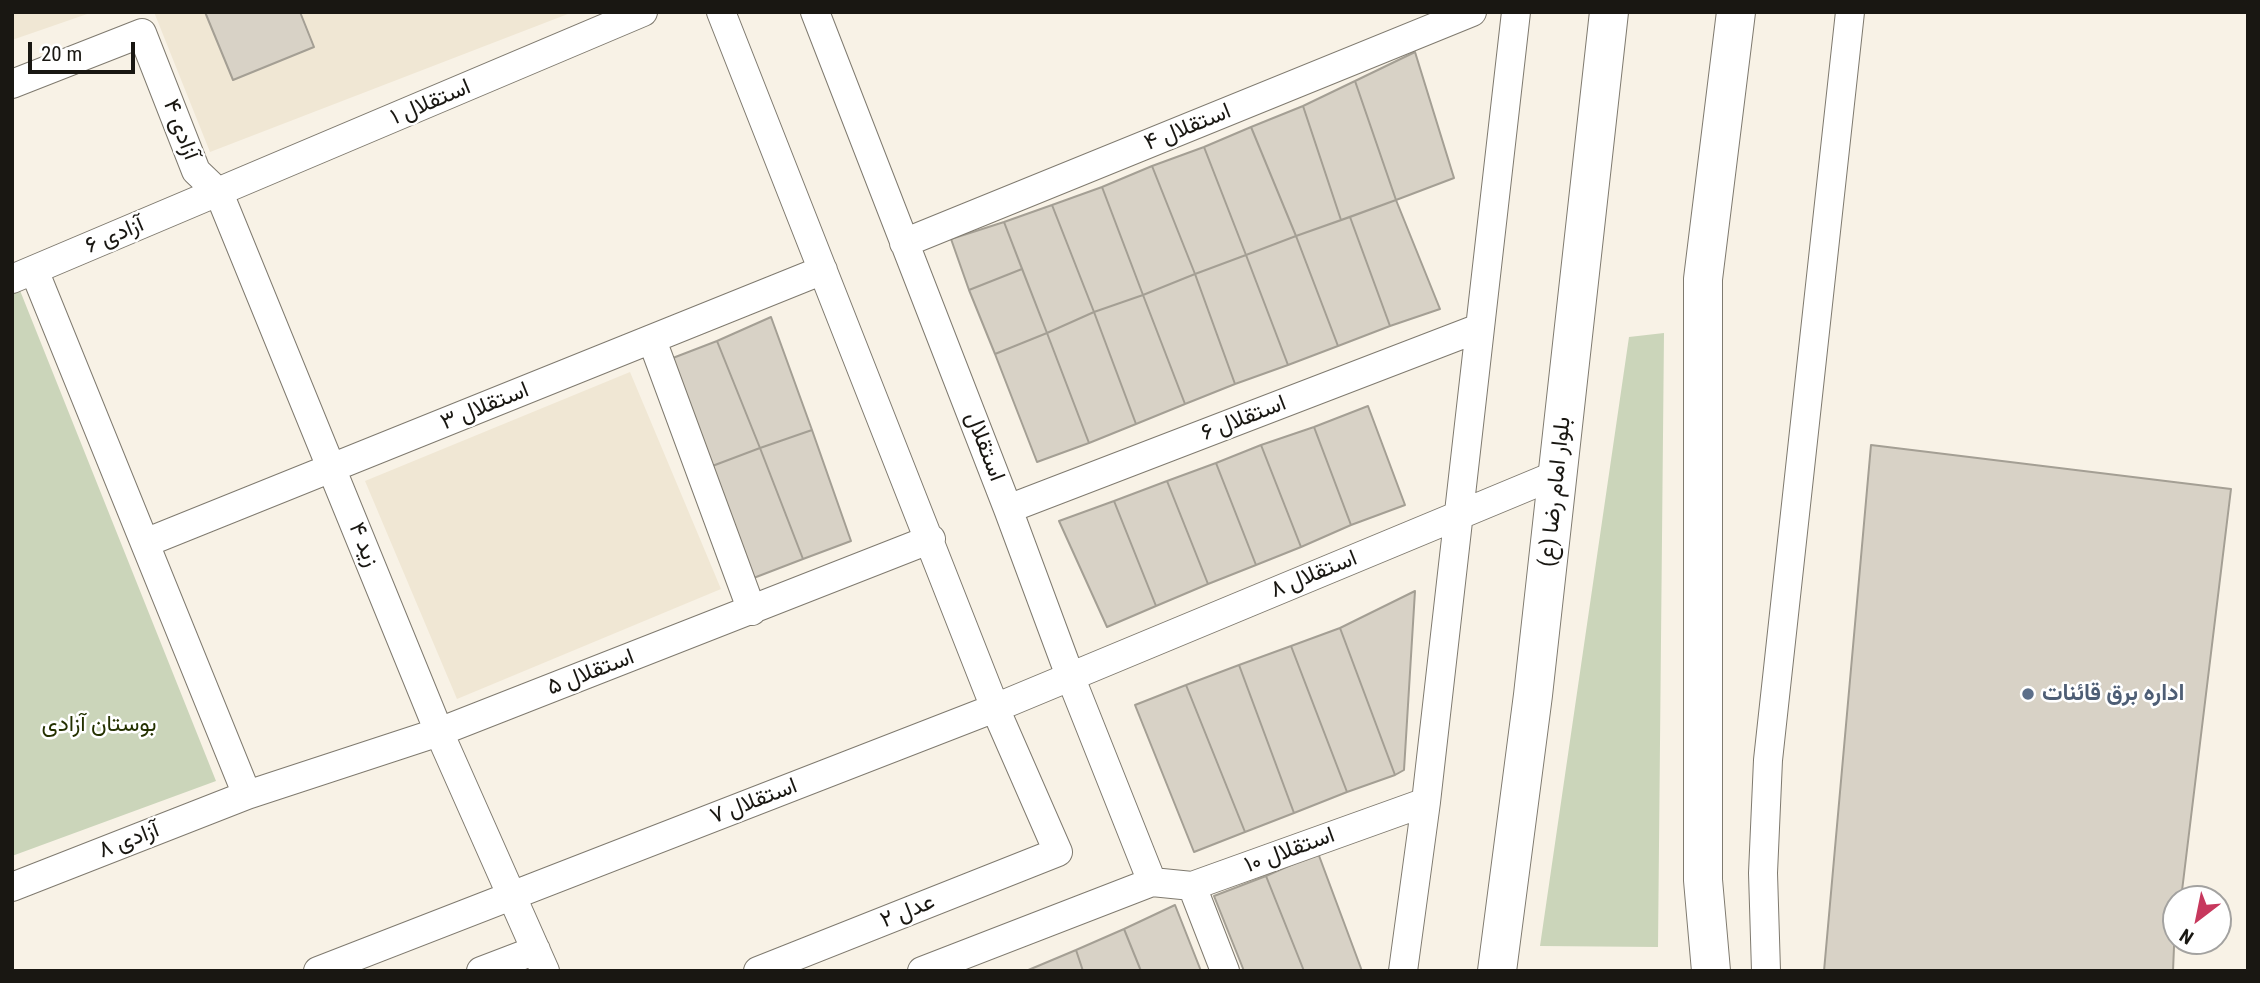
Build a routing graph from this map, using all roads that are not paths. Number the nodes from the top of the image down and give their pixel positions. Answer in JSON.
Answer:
{"nodes":[{"id":1,"x":643,"y":12,"type":"edge"},
{"id":2,"x":721,"y":12,"type":"edge"},
{"id":3,"x":815,"y":12,"type":"edge"},
{"id":4,"x":1472,"y":12,"type":"edge"},
{"id":5,"x":1516,"y":12,"type":"edge"},
{"id":6,"x":1609,"y":12,"type":"edge"},
{"id":7,"x":1736,"y":12,"type":"edge"},
{"id":8,"x":1850,"y":12,"type":"edge"},
{"id":9,"x":12,"y":85,"type":"edge"},
{"id":10,"x":219,"y":193,"type":"junction"},
{"id":11,"x":904,"y":243,"type":"junction"},
{"id":12,"x":823,"y":270,"type":"junction"},
{"id":13,"x":23,"y":274,"type":"edge"},
{"id":14,"x":1479,"y":328,"type":"junction"},
{"id":15,"x":652,"y":340,"type":"junction"},
{"id":16,"x":332,"y":468,"type":"junction"},
{"id":17,"x":1558,"y":474,"type":"junction"},
{"id":18,"x":1009,"y":509,"type":"junction"},
{"id":19,"x":1456,"y":517,"type":"junction"},
{"id":20,"x":931,"y":538,"type":"junction"},
{"id":21,"x":145,"y":543,"type":"junction"},
{"id":22,"x":752,"y":611,"type":"junction"},
{"id":23,"x":1070,"y":676,"type":"junction"},
{"id":24,"x":995,"y":708,"type":"junction"},
{"id":25,"x":439,"y":732,"type":"junction"},
{"id":26,"x":247,"y":795,"type":"junction"},
{"id":27,"x":1426,"y":802,"type":"junction"},
{"id":28,"x":1152,"y":882,"type":"junction"},
{"id":29,"x":1192,"y":886,"type":"junction"},
{"id":30,"x":12,"y":887,"type":"edge"},
{"id":31,"x":513,"y":895,"type":"junction"},
{"id":32,"x":540,"y":960,"type":"edge"},
{"id":33,"x":318,"y":971,"type":"edge"},
{"id":34,"x":481,"y":971,"type":"edge"},
{"id":35,"x":758,"y":971,"type":"edge"},
{"id":36,"x":922,"y":971,"type":"edge"},
{"id":37,"x":1225,"y":971,"type":"edge"},
{"id":38,"x":1403,"y":971,"type":"edge"},
{"id":39,"x":1497,"y":971,"type":"edge"},
{"id":40,"x":1711,"y":971,"type":"edge"},
{"id":41,"x":1766,"y":971,"type":"edge"}],
"edges":[{"from":1,"to":10,"type":"street","name":"استقلال ۱"},
{"from":2,"to":12,"type":"street"},
{"from":3,"to":11,"type":"street","name":"استقلال"},
{"from":4,"to":11,"type":"street","name":"استقلال ۴"},
{"from":5,"to":14,"type":"street"},
{"from":6,"to":17,"type":"main road","name":"بلوار امام رضا (ع)"},
{"from":7,"to":40,"type":"main road"},
{"from":8,"to":41,"type":"street"},
{"from":9,"to":10,"type":"street","name":"آزادی ۴"},
{"from":10,"to":13,"type":"street","name":"آزادی ۶"},
{"from":10,"to":16,"type":"street","name":"زید ۴"},
{"from":11,"to":18,"type":"street","name":"استقلال"},
{"from":12,"to":15,"type":"street","name":"استقلال ۳"},
{"from":12,"to":20,"type":"street"},
{"from":13,"to":21,"type":"street"},
{"from":14,"to":18,"type":"street","name":"استقلال ۶"},
{"from":14,"to":19,"type":"street"},
{"from":15,"to":16,"type":"street","name":"استقلال ۳"},
{"from":15,"to":22,"type":"street"},
{"from":16,"to":21,"type":"street","name":"استقلال ۳"},
{"from":16,"to":25,"type":"street","name":"زید ۴"},
{"from":17,"to":19,"type":"street","name":"استقلال ۸"},
{"from":17,"to":39,"type":"main road","name":"بلوار امام رضا (ع)"},
{"from":18,"to":23,"type":"street","name":"استقلال"},
{"from":19,"to":23,"type":"street","name":"استقلال ۸"},
{"from":19,"to":27,"type":"street"},
{"from":20,"to":22,"type":"street","name":"استقلال ۵"},
{"from":20,"to":24,"type":"street"},
{"from":21,"to":26,"type":"street"},
{"from":22,"to":25,"type":"street","name":"استقلال ۵"},
{"from":23,"to":24,"type":"street","name":"استقلال ۸"},
{"from":23,"to":28,"type":"street","name":"استقلال"},
{"from":24,"to":31,"type":"street","name":"استقلال ۷"},
{"from":24,"to":35,"type":"street","name":"عدل ۲"},
{"from":25,"to":26,"type":"street","name":"استقلال ۵"},
{"from":25,"to":31,"type":"street","name":"زید ۴"},
{"from":26,"to":30,"type":"street","name":"آزادی ۸"},
{"from":27,"to":29,"type":"street","name":"استقلال ۱۰"},
{"from":27,"to":38,"type":"street"},
{"from":28,"to":29,"type":"street","name":"استقلال ۱۰"},
{"from":28,"to":36,"type":"street"},
{"from":29,"to":37,"type":"street"},
{"from":31,"to":32,"type":"street","name":"زید ۴"},
{"from":31,"to":33,"type":"street","name":"استقلال ۷"},
{"from":32,"to":34,"type":"street"}]}
